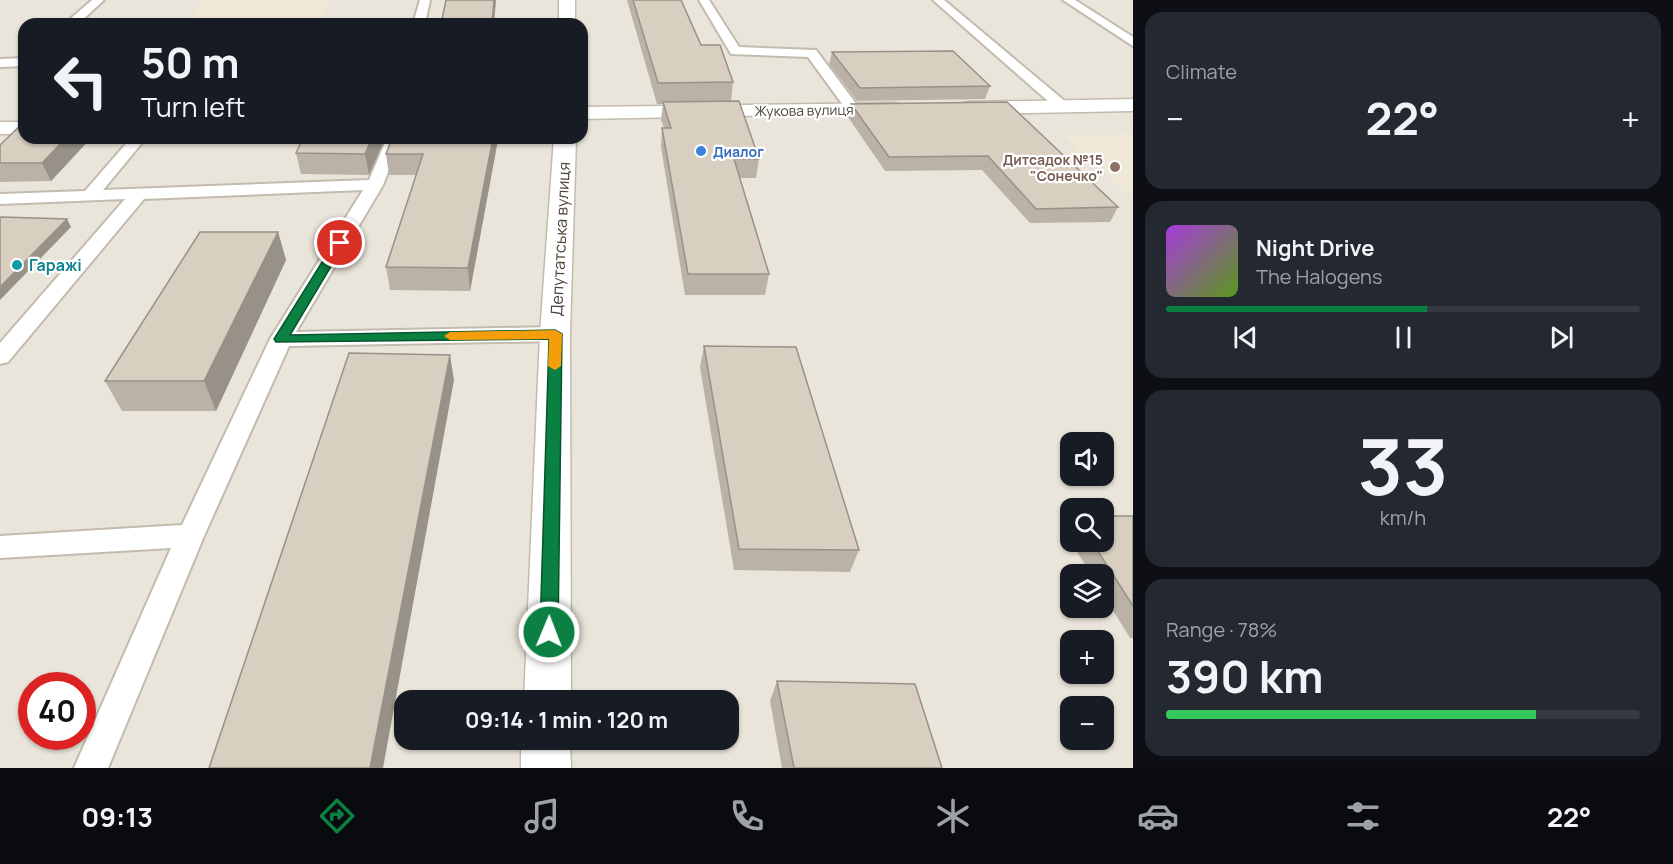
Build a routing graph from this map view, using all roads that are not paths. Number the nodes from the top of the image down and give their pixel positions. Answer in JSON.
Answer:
{"nodes":[{"id":1,"x":99,"y":0,"type":"edge"},
{"id":2,"x":425,"y":0,"type":"edge"},
{"id":3,"x":567,"y":0,"type":"edge"},
{"id":4,"x":704,"y":0,"type":"edge"},
{"id":5,"x":938,"y":0,"type":"edge"},
{"id":6,"x":1068,"y":0,"type":"edge"},
{"id":7,"x":77,"y":18,"type":"edge"},
{"id":8,"x":420,"y":18,"type":"edge"},
{"id":9,"x":567,"y":18,"type":"edge"},
{"id":10,"x":1133,"y":42,"type":"edge"},
{"id":11,"x":18,"y":62,"type":"edge"},
{"id":12,"x":0,"y":63,"type":"edge"},
{"id":13,"x":1133,"y":105,"type":"edge"},
{"id":14,"x":1062,"y":106,"type":"junction"},
{"id":15,"x":911,"y":108,"type":"edge"},
{"id":16,"x":946,"y":108,"type":"edge"},
{"id":17,"x":853,"y":109,"type":"junction"},
{"id":18,"x":588,"y":113,"type":"edge"},
{"id":19,"x":0,"y":128,"type":"edge"},
{"id":20,"x":18,"y":128,"type":"edge"},
{"id":21,"x":134,"y":144,"type":"edge"},
{"id":22,"x":392,"y":144,"type":"edge"},
{"id":23,"x":565,"y":144,"type":"edge"},
{"id":24,"x":375,"y":185,"type":"junction"},
{"id":25,"x":138,"y":194,"type":"junction"},
{"id":26,"x":89,"y":196,"type":"junction"},
{"id":27,"x":0,"y":199,"type":"edge"},
{"id":28,"x":555,"y":334,"type":"junction"},
{"id":29,"x":281,"y":339,"type":"junction"},
{"id":30,"x":0,"y":357,"type":"edge"},
{"id":31,"x":190,"y":536,"type":"junction"},
{"id":32,"x":0,"y":547,"type":"edge"},
{"id":33,"x":547,"y":690,"type":"edge"},
{"id":34,"x":546,"y":750,"type":"edge"},
{"id":35,"x":91,"y":768,"type":"edge"},
{"id":36,"x":546,"y":768,"type":"edge"}],
"edges":[{"from":1,"to":7,"type":"lane"},
{"from":2,"to":8,"type":"lane"},
{"from":3,"to":9,"type":"street"},
{"from":4,"to":17,"type":"lane"},
{"from":5,"to":14,"type":"lane"},
{"from":6,"to":10,"type":"lane"},
{"from":11,"to":12,"type":"lane"},
{"from":13,"to":14,"type":"street"},
{"from":14,"to":16,"type":"street"},
{"from":15,"to":17,"type":"street","name":"Жукова вулиця"},
{"from":17,"to":18,"type":"street","name":"Жукова вулиця"},
{"from":19,"to":20,"type":"street"},
{"from":21,"to":26,"type":"lane"},
{"from":22,"to":24,"type":"lane"},
{"from":23,"to":28,"type":"street","name":"Депутатська вулиця"},
{"from":24,"to":25,"type":"lane"},
{"from":24,"to":29,"type":"lane"},
{"from":25,"to":26,"type":"lane"},
{"from":25,"to":30,"type":"lane"},
{"from":26,"to":27,"type":"lane"},
{"from":28,"to":29,"type":"lane"},
{"from":28,"to":33,"type":"street","name":"Депутатська вулиця"},
{"from":29,"to":31,"type":"lane"},
{"from":31,"to":32,"type":"lane"},
{"from":31,"to":35,"type":"lane"},
{"from":34,"to":36,"type":"street"}]}
